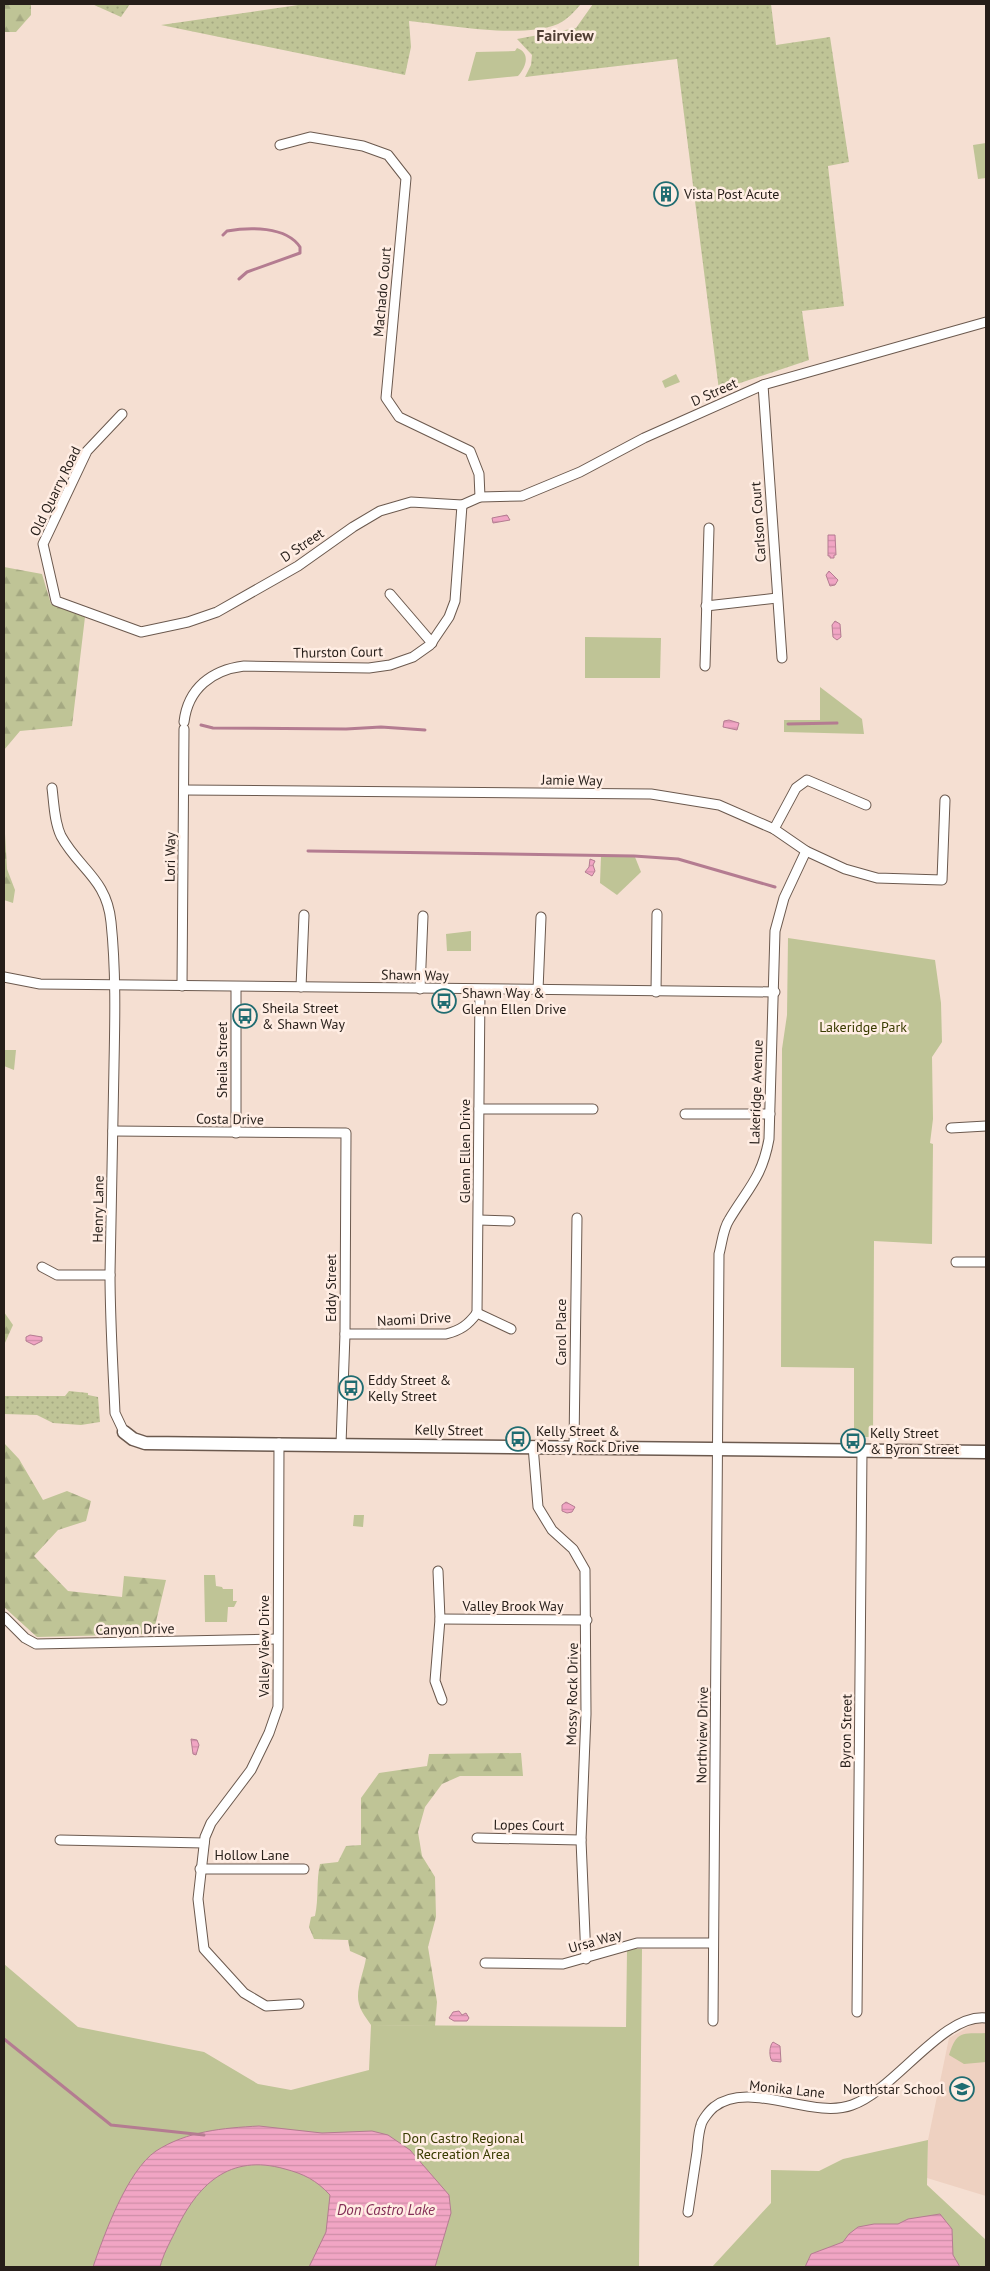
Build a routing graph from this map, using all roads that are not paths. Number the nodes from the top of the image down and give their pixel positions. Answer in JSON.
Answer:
{"nodes":[{"id":1,"x":280,"y":145,"type":"dead end"},
{"id":2,"x":986,"y":322,"type":"edge"},
{"id":3,"x":764,"y":385,"type":"junction"},
{"id":4,"x":122,"y":414,"type":"dead end"},
{"id":5,"x":480,"y":498,"type":"junction"},
{"id":6,"x":462,"y":505,"type":"junction"},
{"id":7,"x":709,"y":528,"type":"dead end"},
{"id":8,"x":390,"y":594,"type":"dead end"},
{"id":9,"x":777,"y":598,"type":"junction"},
{"id":10,"x":706,"y":606,"type":"junction"},
{"id":11,"x":188,"y":622,"type":"joint"},
{"id":12,"x":432,"y":643,"type":"junction"},
{"id":13,"x":782,"y":658,"type":"dead end"},
{"id":14,"x":705,"y":666,"type":"dead end"},
{"id":15,"x":184,"y":725,"type":"joint"},
{"id":16,"x":52,"y":788,"type":"dead end"},
{"id":17,"x":184,"y":790,"type":"junction"},
{"id":18,"x":944,"y":800,"type":"dead end"},
{"id":19,"x":866,"y":805,"type":"dead end"},
{"id":20,"x":774,"y":829,"type":"junction"},
{"id":21,"x":806,"y":850,"type":"junction"},
{"id":22,"x":656,"y":914,"type":"dead end"},
{"id":23,"x":304,"y":915,"type":"dead end"},
{"id":24,"x":423,"y":916,"type":"dead end"},
{"id":25,"x":541,"y":917,"type":"dead end"},
{"id":26,"x":4,"y":977,"type":"edge"},
{"id":27,"x":115,"y":984,"type":"junction"},
{"id":28,"x":182,"y":986,"type":"junction"},
{"id":29,"x":236,"y":987,"type":"junction"},
{"id":30,"x":301,"y":987,"type":"junction"},
{"id":31,"x":420,"y":989,"type":"junction"},
{"id":32,"x":480,"y":990,"type":"junction"},
{"id":33,"x":538,"y":990,"type":"junction"},
{"id":34,"x":656,"y":992,"type":"junction"},
{"id":35,"x":775,"y":992,"type":"junction"},
{"id":36,"x":479,"y":1109,"type":"junction"},
{"id":37,"x":593,"y":1110,"type":"dead end"},
{"id":38,"x":685,"y":1114,"type":"dead end"},
{"id":39,"x":770,"y":1114,"type":"junction"},
{"id":40,"x":986,"y":1126,"type":"edge"},
{"id":41,"x":951,"y":1128,"type":"dead end"},
{"id":42,"x":113,"y":1131,"type":"junction"},
{"id":43,"x":236,"y":1133,"type":"junction"},
{"id":44,"x":346,"y":1133,"type":"joint"},
{"id":45,"x":577,"y":1218,"type":"dead end"},
{"id":46,"x":479,"y":1220,"type":"junction"},
{"id":47,"x":510,"y":1221,"type":"dead end"},
{"id":48,"x":956,"y":1262,"type":"dead end"},
{"id":49,"x":986,"y":1262,"type":"edge"},
{"id":50,"x":42,"y":1267,"type":"dead end"},
{"id":51,"x":110,"y":1275,"type":"junction"},
{"id":52,"x":477,"y":1313,"type":"junction"},
{"id":53,"x":511,"y":1328,"type":"dead end"},
{"id":54,"x":345,"y":1334,"type":"junction"},
{"id":55,"x":124,"y":1432,"type":"joint"},
{"id":56,"x":279,"y":1443,"type":"junction"},
{"id":57,"x":342,"y":1444,"type":"junction"},
{"id":58,"x":533,"y":1446,"type":"junction"},
{"id":59,"x":574,"y":1446,"type":"junction"},
{"id":60,"x":717,"y":1448,"type":"junction"},
{"id":61,"x":862,"y":1450,"type":"junction"},
{"id":62,"x":986,"y":1452,"type":"edge"},
{"id":63,"x":438,"y":1571,"type":"dead end"},
{"id":64,"x":4,"y":1617,"type":"edge"},
{"id":65,"x":440,"y":1619,"type":"junction"},
{"id":66,"x":587,"y":1620,"type":"junction"},
{"id":67,"x":278,"y":1639,"type":"junction"},
{"id":68,"x":442,"y":1700,"type":"dead end"},
{"id":69,"x":477,"y":1838,"type":"dead end"},
{"id":70,"x":60,"y":1840,"type":"dead end"},
{"id":71,"x":581,"y":1840,"type":"junction"},
{"id":72,"x":204,"y":1843,"type":"junction"},
{"id":73,"x":200,"y":1868,"type":"junction"},
{"id":74,"x":304,"y":1869,"type":"dead end"},
{"id":75,"x":713,"y":1943,"type":"junction"},
{"id":76,"x":586,"y":1959,"type":"junction"},
{"id":77,"x":485,"y":1963,"type":"dead end"},
{"id":78,"x":299,"y":2004,"type":"dead end"},
{"id":79,"x":857,"y":2012,"type":"dead end"},
{"id":80,"x":986,"y":2018,"type":"edge"},
{"id":81,"x":713,"y":2021,"type":"dead end"},
{"id":82,"x":688,"y":2212,"type":"dead end"}],
"edges":[{"from":1,"to":5,"type":"street","name":"Machado Court"},
{"from":2,"to":3,"type":"street","name":"D Street"},
{"from":3,"to":5,"type":"street","name":"D Street"},
{"from":3,"to":9,"type":"street","name":"Carlson Court"},
{"from":4,"to":11,"type":"street","name":"Old Quarry Road"},
{"from":5,"to":6,"type":"street","name":"D Street"},
{"from":6,"to":11,"type":"street","name":"D Street"},
{"from":6,"to":12,"type":"street","name":"Thurston Court"},
{"from":7,"to":10,"type":"street"},
{"from":8,"to":12,"type":"street"},
{"from":9,"to":10,"type":"street"},
{"from":9,"to":13,"type":"street","name":"Carlson Court"},
{"from":10,"to":14,"type":"street"},
{"from":12,"to":15,"type":"street","name":"Thurston Court"},
{"from":15,"to":17,"type":"street","name":"Lori Way"},
{"from":16,"to":27,"type":"street","name":"Henry Lane"},
{"from":17,"to":20,"type":"street","name":"Jamie Way"},
{"from":17,"to":28,"type":"street","name":"Lori Way"},
{"from":18,"to":21,"type":"street","name":"Jamie Way"},
{"from":19,"to":20,"type":"street"},
{"from":20,"to":21,"type":"street","name":"Jamie Way"},
{"from":21,"to":35,"type":"street","name":"Lakeridge Avenue"},
{"from":22,"to":34,"type":"street"},
{"from":23,"to":30,"type":"street"},
{"from":24,"to":31,"type":"street"},
{"from":25,"to":33,"type":"street"},
{"from":26,"to":27,"type":"street","name":"Shawn Way"},
{"from":27,"to":28,"type":"street","name":"Shawn Way"},
{"from":27,"to":42,"type":"street","name":"Henry Lane"},
{"from":28,"to":29,"type":"street","name":"Shawn Way"},
{"from":29,"to":30,"type":"street","name":"Shawn Way"},
{"from":29,"to":43,"type":"street","name":"Sheila Street"},
{"from":30,"to":31,"type":"street","name":"Shawn Way"},
{"from":31,"to":32,"type":"street","name":"Shawn Way"},
{"from":32,"to":33,"type":"street","name":"Shawn Way"},
{"from":32,"to":36,"type":"street","name":"Glenn Ellen Drive"},
{"from":33,"to":34,"type":"street","name":"Shawn Way"},
{"from":34,"to":35,"type":"street","name":"Shawn Way"},
{"from":35,"to":39,"type":"street","name":"Lakeridge Avenue"},
{"from":36,"to":37,"type":"street"},
{"from":36,"to":46,"type":"street","name":"Glenn Ellen Drive"},
{"from":38,"to":39,"type":"street"},
{"from":39,"to":60,"type":"street","name":"Lakeridge Avenue"},
{"from":40,"to":41,"type":"street"},
{"from":42,"to":43,"type":"street","name":"Costa Drive"},
{"from":42,"to":51,"type":"street","name":"Henry Lane"},
{"from":43,"to":44,"type":"street","name":"Costa Drive"},
{"from":44,"to":54,"type":"street","name":"Eddy Street"},
{"from":45,"to":59,"type":"street","name":"Carol Place"},
{"from":46,"to":47,"type":"street"},
{"from":46,"to":52,"type":"street","name":"Glenn Ellen Drive"},
{"from":48,"to":49,"type":"street"},
{"from":50,"to":51,"type":"street"},
{"from":51,"to":55,"type":"street","name":"Henry Lane"},
{"from":52,"to":53,"type":"street"},
{"from":52,"to":54,"type":"street","name":"Naomi Drive"},
{"from":54,"to":57,"type":"street","name":"Eddy Street"},
{"from":55,"to":56,"type":"street","name":"Kelly Street"},
{"from":56,"to":57,"type":"street","name":"Kelly Street"},
{"from":56,"to":67,"type":"street","name":"Valley View Drive"},
{"from":57,"to":58,"type":"street","name":"Kelly Street"},
{"from":58,"to":59,"type":"street","name":"Kelly Street"},
{"from":58,"to":66,"type":"street","name":"Mossy Rock Drive"},
{"from":59,"to":60,"type":"street","name":"Kelly Street"},
{"from":60,"to":61,"type":"street","name":"Kelly Street"},
{"from":60,"to":75,"type":"street","name":"Northview Drive"},
{"from":61,"to":62,"type":"street","name":"Kelly Street"},
{"from":61,"to":79,"type":"street","name":"Byron Street"},
{"from":63,"to":65,"type":"street"},
{"from":64,"to":67,"type":"street","name":"Canyon Drive"},
{"from":65,"to":66,"type":"street","name":"Valley Brook Way"},
{"from":65,"to":68,"type":"street"},
{"from":66,"to":71,"type":"street","name":"Mossy Rock Drive"},
{"from":67,"to":72,"type":"street","name":"Valley View Drive"},
{"from":69,"to":71,"type":"street","name":"Lopes Court"},
{"from":70,"to":72,"type":"street"},
{"from":71,"to":76,"type":"street","name":"Mossy Rock Drive"},
{"from":72,"to":73,"type":"street","name":"Valley View Drive"},
{"from":73,"to":74,"type":"street","name":"Hollow Lane"},
{"from":73,"to":78,"type":"street","name":"Valley View Drive"},
{"from":75,"to":76,"type":"street","name":"Ursa Way"},
{"from":75,"to":81,"type":"street","name":"Northview Drive"},
{"from":76,"to":77,"type":"street","name":"Ursa Way"},
{"from":80,"to":82,"type":"street","name":"Monika Lane"}]}
